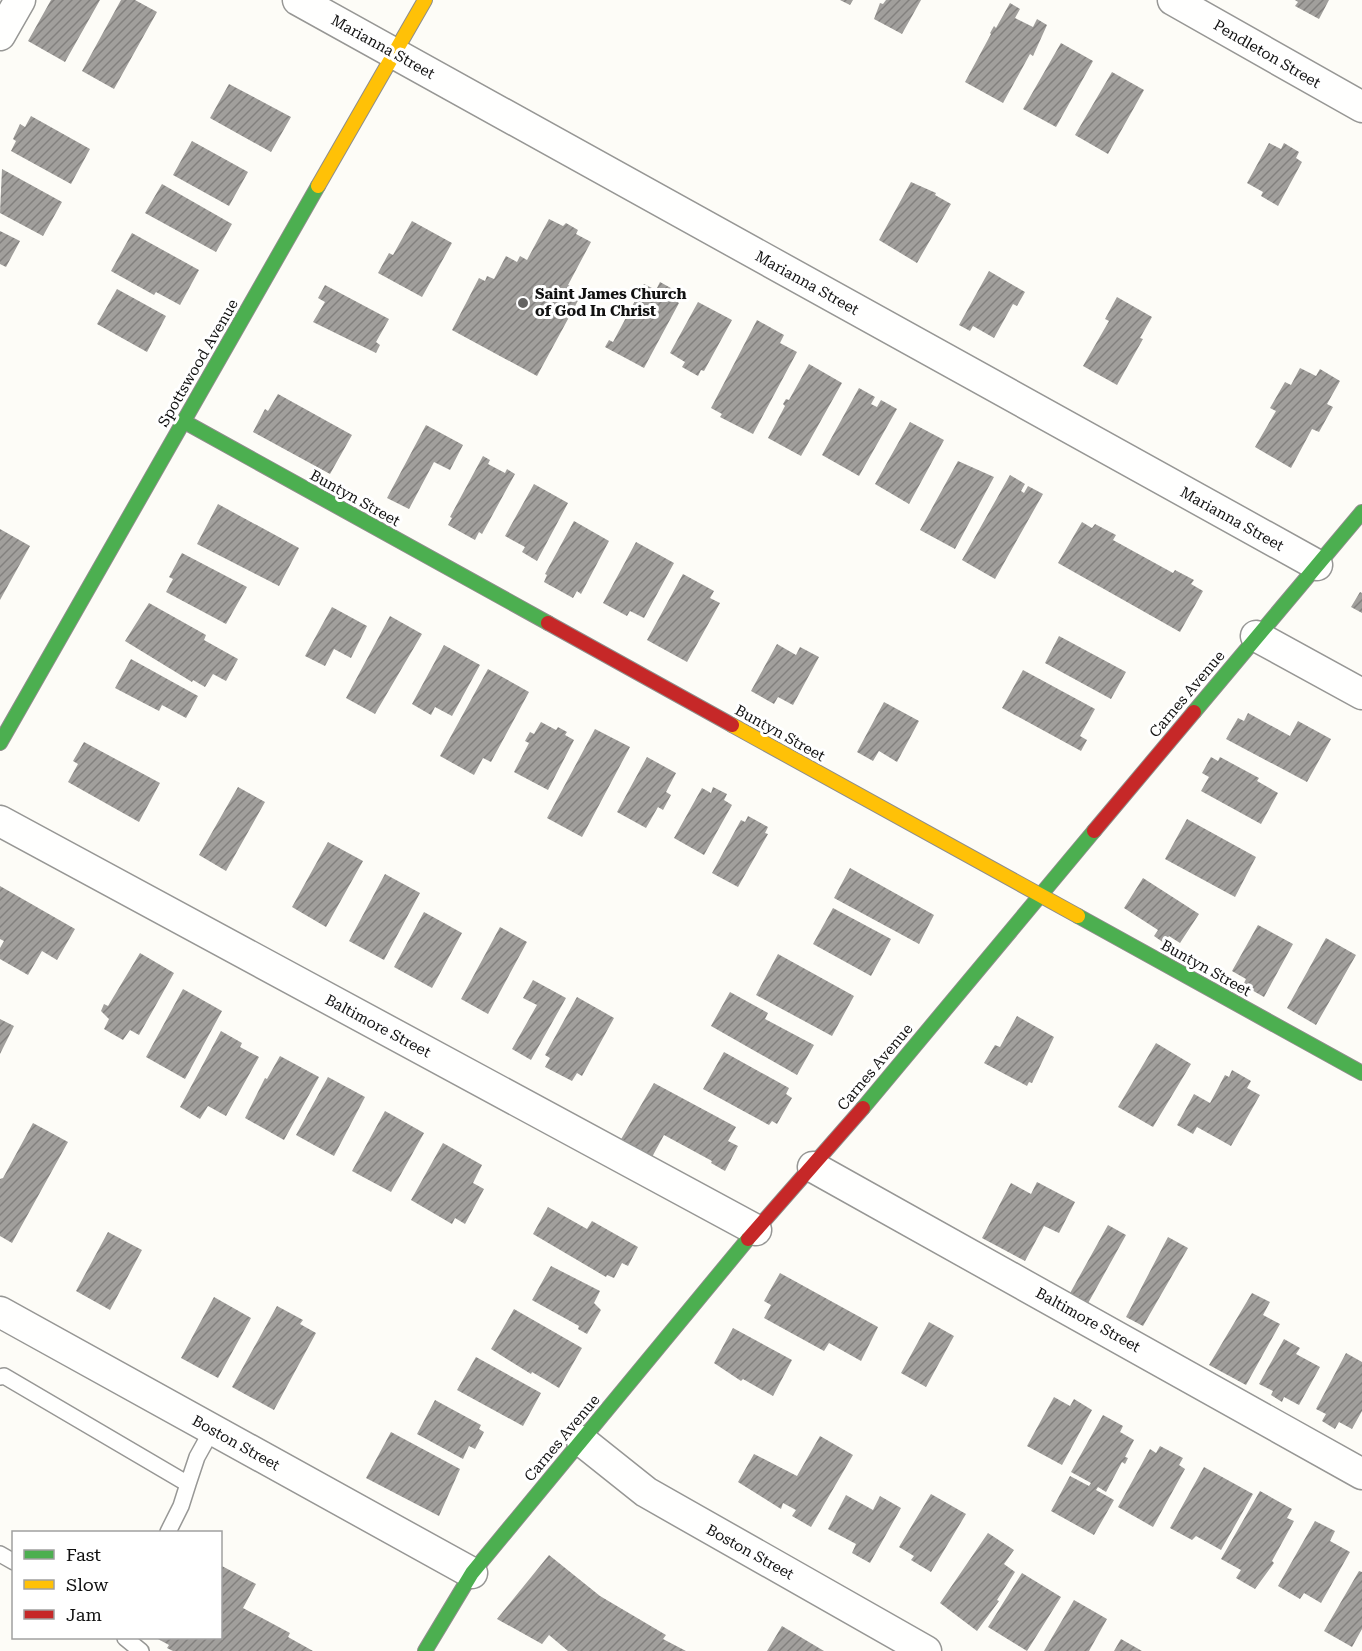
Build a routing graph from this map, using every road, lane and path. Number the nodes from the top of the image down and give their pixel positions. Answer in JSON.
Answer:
{"nodes":[{"id":1,"x":20,"y":0,"type":"edge"},
{"id":2,"x":298,"y":0,"type":"edge"},
{"id":3,"x":424,"y":0,"type":"edge"},
{"id":4,"x":1173,"y":0,"type":"edge"},
{"id":5,"x":0,"y":35,"type":"edge"},
{"id":6,"x":396,"y":53,"type":"junction"},
{"id":7,"x":1362,"y":107,"type":"edge"},
{"id":8,"x":183,"y":421,"type":"junction"},
{"id":9,"x":1362,"y":512,"type":"edge"},
{"id":10,"x":1317,"y":565,"type":"junction"},
{"id":11,"x":1256,"y":636,"type":"junction"},
{"id":12,"x":1362,"y":694,"type":"edge"},
{"id":13,"x":0,"y":743,"type":"edge"},
{"id":14,"x":0,"y":821,"type":"edge"},
{"id":15,"x":1041,"y":896,"type":"junction"},
{"id":16,"x":1362,"y":1073,"type":"edge"},
{"id":17,"x":813,"y":1167,"type":"junction"},
{"id":18,"x":756,"y":1230,"type":"junction"},
{"id":19,"x":0,"y":1312,"type":"edge"},
{"id":20,"x":0,"y":1377,"type":"edge"},
{"id":21,"x":212,"y":1430,"type":"junction"},
{"id":22,"x":582,"y":1441,"type":"junction"},
{"id":23,"x":1362,"y":1474,"type":"edge"},
{"id":24,"x":188,"y":1484,"type":"junction"},
{"id":25,"x":169,"y":1531,"type":"edge"},
{"id":26,"x":472,"y":1574,"type":"junction"},
{"id":27,"x":125,"y":1639,"type":"edge"},
{"id":28,"x":141,"y":1651,"type":"edge"},
{"id":29,"x":425,"y":1651,"type":"edge"},
{"id":30,"x":926,"y":1651,"type":"edge"}],
"edges":[{"from":1,"to":5,"type":"street"},
{"from":2,"to":6,"type":"street","name":"Marianna Street"},
{"from":3,"to":6,"type":"street","name":"Spottswood Avenue"},
{"from":4,"to":7,"type":"street","name":"Pendleton Street"},
{"from":6,"to":8,"type":"street","name":"Spottswood Avenue"},
{"from":6,"to":10,"type":"street","name":"Marianna Street"},
{"from":8,"to":13,"type":"street","name":"Spottswood Avenue"},
{"from":8,"to":15,"type":"street","name":"Buntyn Street"},
{"from":9,"to":10,"type":"street","name":"Carnes Avenue"},
{"from":10,"to":11,"type":"street","name":"Carnes Avenue"},
{"from":11,"to":12,"type":"street"},
{"from":11,"to":15,"type":"street","name":"Carnes Avenue"},
{"from":14,"to":18,"type":"street","name":"Baltimore Street"},
{"from":15,"to":16,"type":"street","name":"Buntyn Street"},
{"from":15,"to":17,"type":"street","name":"Carnes Avenue"},
{"from":17,"to":18,"type":"street","name":"Carnes Avenue"},
{"from":17,"to":23,"type":"street","name":"Baltimore Street"},
{"from":18,"to":22,"type":"street","name":"Carnes Avenue"},
{"from":19,"to":21,"type":"street","name":"Boston Street"},
{"from":20,"to":24,"type":"lane"},
{"from":21,"to":24,"type":"lane"},
{"from":21,"to":26,"type":"street","name":"Boston Street"},
{"from":22,"to":26,"type":"street","name":"Carnes Avenue"},
{"from":22,"to":30,"type":"street","name":"Boston Street"},
{"from":24,"to":25,"type":"lane"},
{"from":26,"to":29,"type":"street","name":"Carnes Avenue"},
{"from":27,"to":28,"type":"lane"}]}
